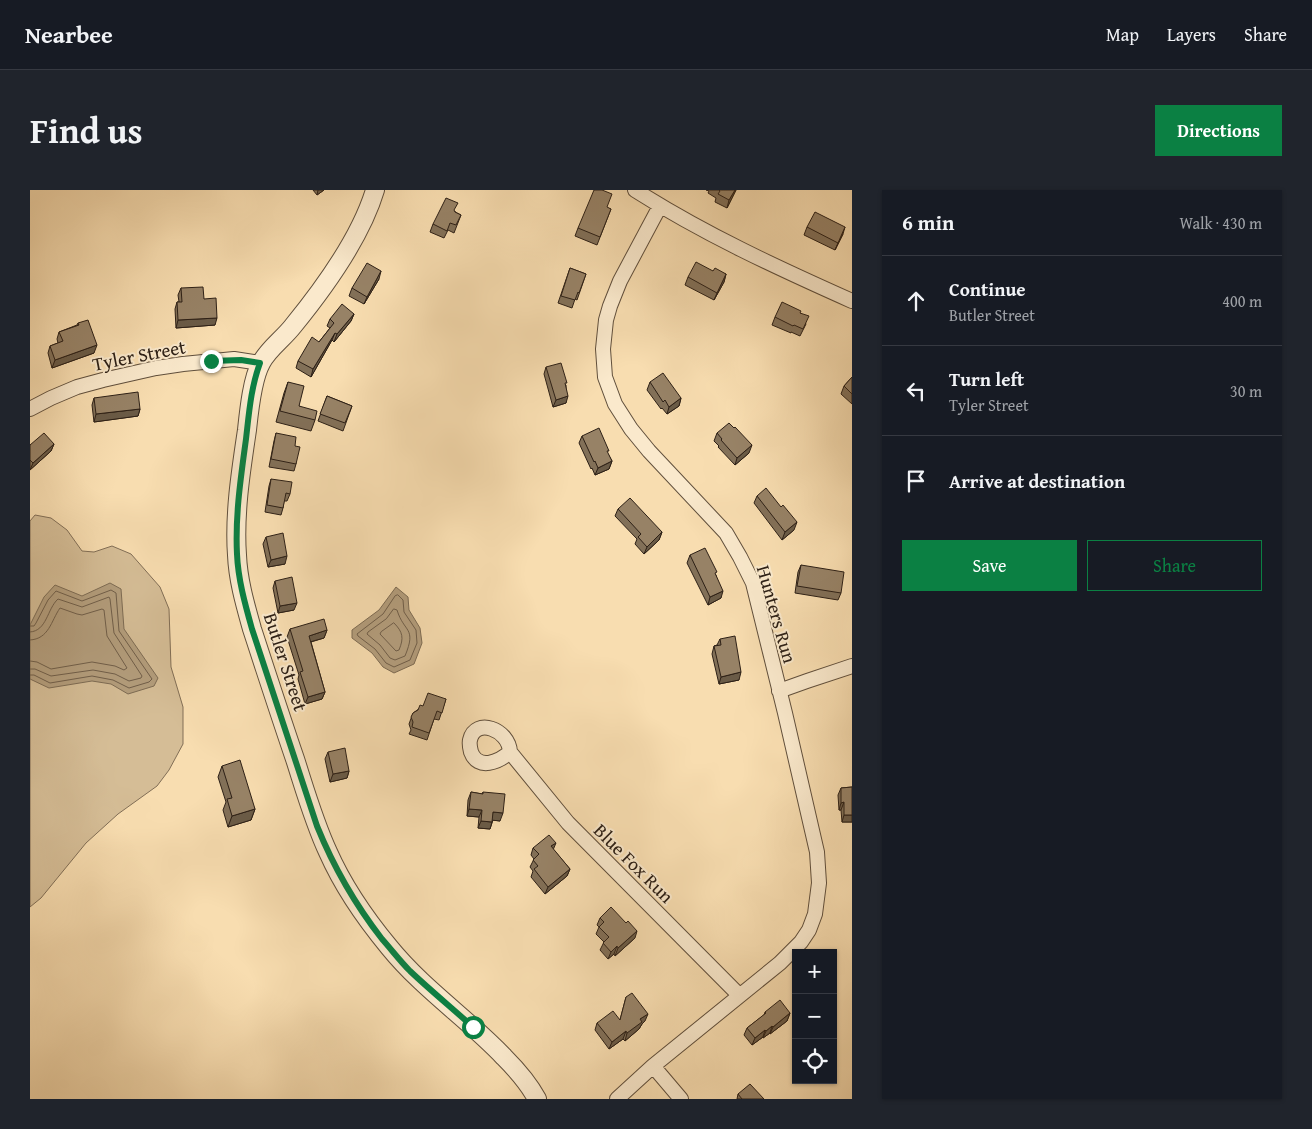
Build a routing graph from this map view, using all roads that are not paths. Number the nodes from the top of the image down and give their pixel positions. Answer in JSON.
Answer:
{"nodes":[{"id":1,"x":374,"y":190,"type":"edge"},
{"id":2,"x":635,"y":190,"type":"edge"},
{"id":3,"x":660,"y":206,"type":"junction"},
{"id":4,"x":852,"y":301,"type":"edge"},
{"id":5,"x":260,"y":363,"type":"junction"},
{"id":6,"x":30,"y":409,"type":"edge"},
{"id":7,"x":852,"y":666,"type":"edge"},
{"id":8,"x":779,"y":691,"type":"junction"},
{"id":9,"x":510,"y":752,"type":"dead end"},
{"id":10,"x":739,"y":995,"type":"junction"},
{"id":11,"x":654,"y":1066,"type":"junction"},
{"id":12,"x":537,"y":1099,"type":"edge"},
{"id":13,"x":617,"y":1099,"type":"edge"},
{"id":14,"x":681,"y":1099,"type":"edge"}],
"edges":[{"from":1,"to":5,"type":"street","name":"Butler Street"},
{"from":2,"to":3,"type":"street"},
{"from":3,"to":4,"type":"street"},
{"from":3,"to":8,"type":"street","name":"Hunters Run"},
{"from":5,"to":6,"type":"street","name":"Tyler Street"},
{"from":5,"to":12,"type":"street","name":"Butler Street"},
{"from":7,"to":8,"type":"street"},
{"from":8,"to":10,"type":"street","name":"Hunters Run"},
{"from":9,"to":10,"type":"street","name":"Blue Fox Run"},
{"from":10,"to":11,"type":"street","name":"Hunters Run"},
{"from":11,"to":13,"type":"street","name":"Hunters Run"},
{"from":11,"to":14,"type":"street"}]}
